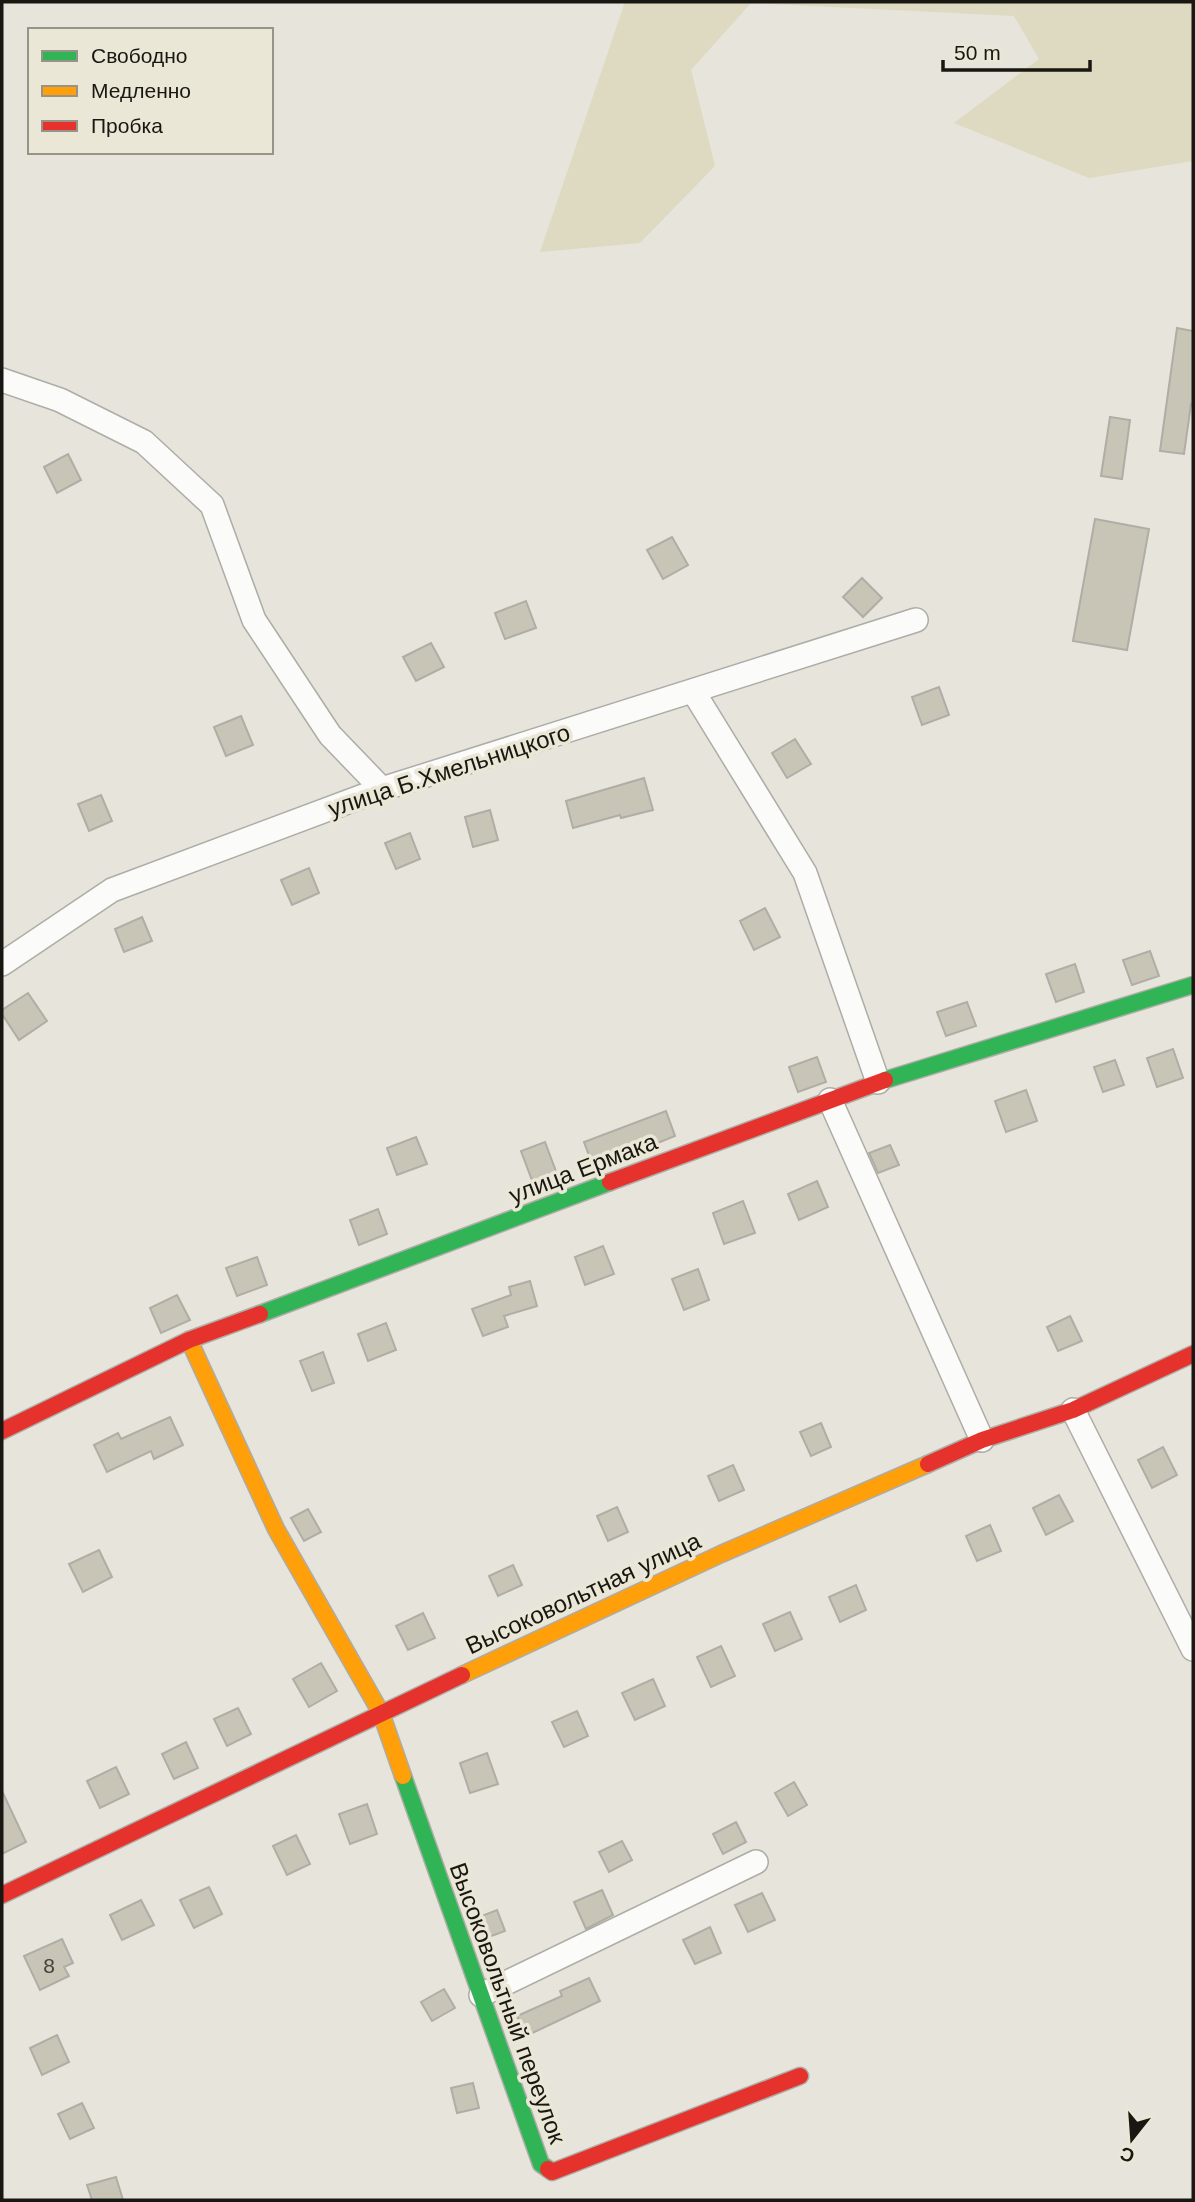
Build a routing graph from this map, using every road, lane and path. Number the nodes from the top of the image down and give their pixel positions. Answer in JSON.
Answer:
{"nodes":[{"id":1,"x":2,"y":380,"type":"edge"},
{"id":2,"x":916,"y":621,"type":"dead end"},
{"id":3,"x":693,"y":691,"type":"junction"},
{"id":4,"x":382,"y":789,"type":"junction"},
{"id":5,"x":2,"y":964,"type":"edge"},
{"id":6,"x":1193,"y":985,"type":"edge"},
{"id":7,"x":878,"y":1082,"type":"junction"},
{"id":8,"x":830,"y":1100,"type":"junction"},
{"id":9,"x":189,"y":1340,"type":"junction"},
{"id":10,"x":1193,"y":1354,"type":"edge"},
{"id":11,"x":1073,"y":1410,"type":"junction"},
{"id":12,"x":2,"y":1431,"type":"edge"},
{"id":13,"x":982,"y":1440,"type":"junction"},
{"id":14,"x":1193,"y":1649,"type":"edge"},
{"id":15,"x":380,"y":1713,"type":"junction"},
{"id":16,"x":757,"y":1861,"type":"dead end"},
{"id":17,"x":2,"y":1895,"type":"edge"},
{"id":18,"x":481,"y":1995,"type":"junction"},
{"id":19,"x":800,"y":2076,"type":"dead end"}],
"edges":[{"from":1,"to":4,"type":"street"},
{"from":2,"to":3,"type":"street","name":"улица Б.Хмельницкого"},
{"from":3,"to":4,"type":"street","name":"улица Б.Хмельницкого"},
{"from":3,"to":7,"type":"street"},
{"from":4,"to":5,"type":"street","name":"улица Б.Хмельницкого"},
{"from":6,"to":7,"type":"street","name":"улица Ермака"},
{"from":7,"to":8,"type":"street","name":"улица Ермака"},
{"from":8,"to":9,"type":"street","name":"улица Ермака"},
{"from":8,"to":13,"type":"street"},
{"from":9,"to":12,"type":"street","name":"улица Ермака"},
{"from":9,"to":15,"type":"street","name":"Высоковольтный переулок"},
{"from":10,"to":11,"type":"street","name":"Высоковольтная улица"},
{"from":11,"to":13,"type":"street","name":"Высоковольтная улица"},
{"from":11,"to":14,"type":"street"},
{"from":13,"to":15,"type":"street","name":"Высоковольтная улица"},
{"from":15,"to":17,"type":"street","name":"Высоковольтная улица"},
{"from":15,"to":18,"type":"street","name":"Высоковольтный переулок"},
{"from":16,"to":18,"type":"street"},
{"from":18,"to":19,"type":"street","name":"Высоковольтный переулок"}]}
